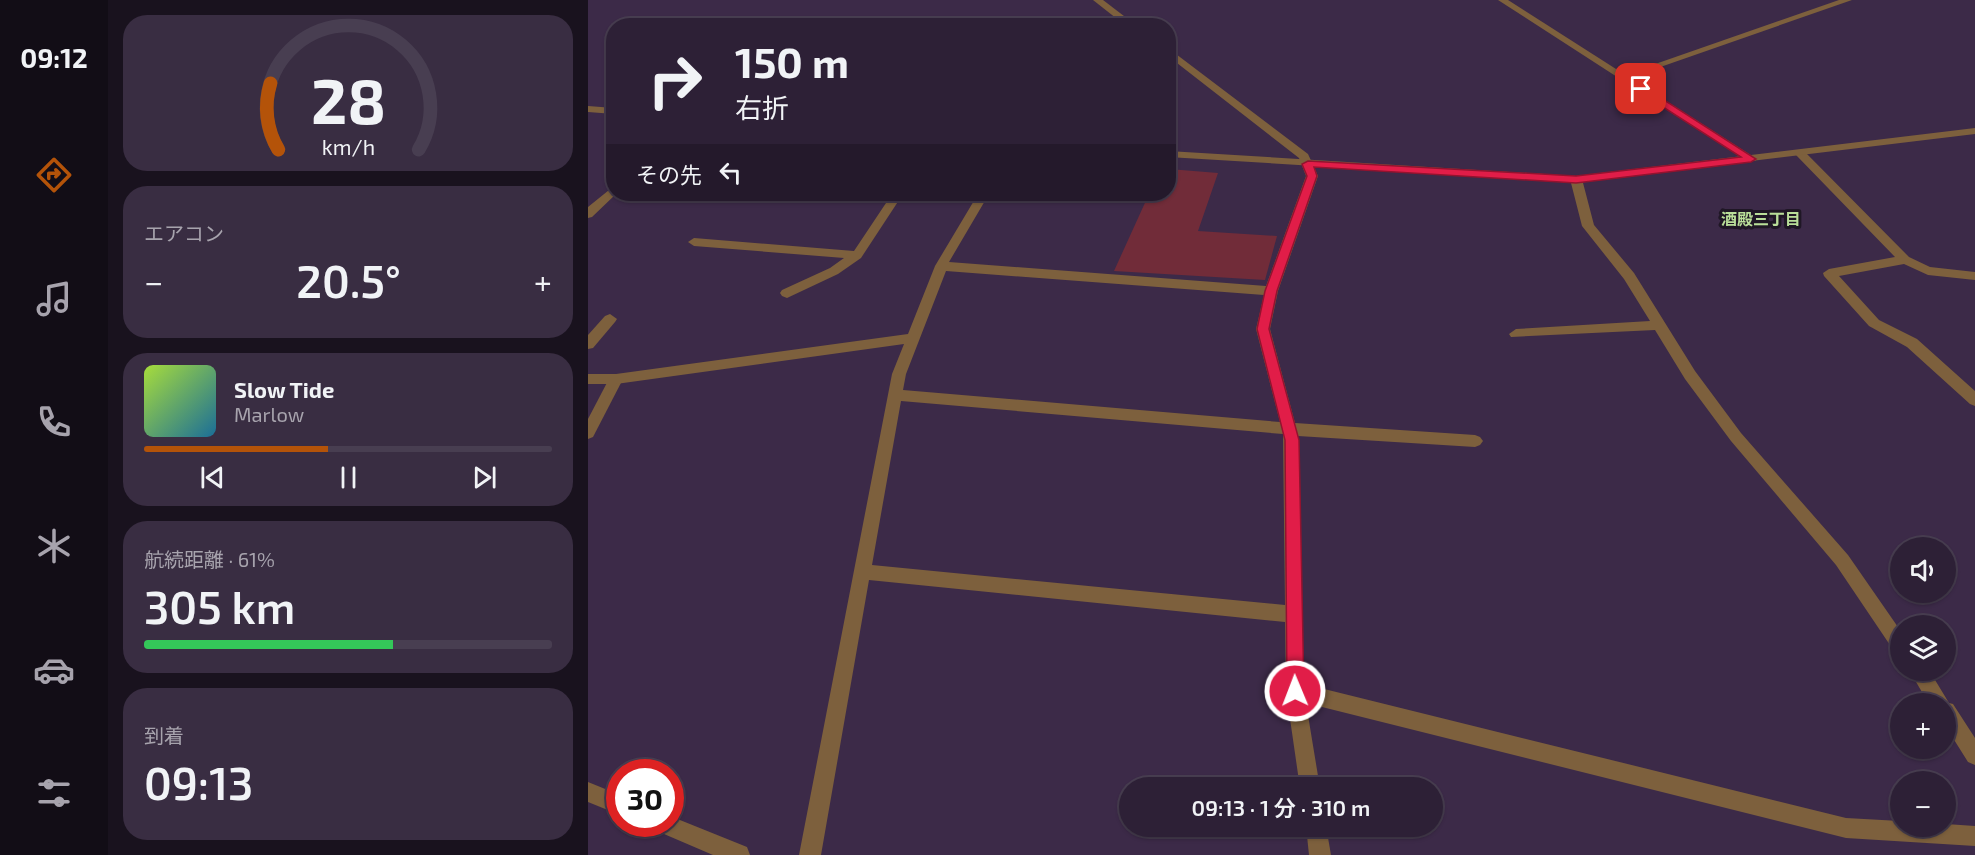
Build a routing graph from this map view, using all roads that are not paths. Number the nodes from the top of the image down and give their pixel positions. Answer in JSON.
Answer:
{"nodes":[{"id":1,"x":1097,"y":0,"type":"edge"},
{"id":2,"x":1502,"y":0,"type":"edge"},
{"id":3,"x":1848,"y":0,"type":"edge"},
{"id":4,"x":1122,"y":18,"type":"edge"},
{"id":5,"x":1176,"y":57,"type":"edge"},
{"id":6,"x":1623,"y":77,"type":"junction"},
{"id":7,"x":588,"y":109,"type":"edge"},
{"id":8,"x":606,"y":110,"type":"edge"},
{"id":9,"x":1975,"y":131,"type":"edge"},
{"id":10,"x":1800,"y":153,"type":"junction"},
{"id":11,"x":1176,"y":155,"type":"edge"},
{"id":12,"x":1751,"y":159,"type":"junction"},
{"id":13,"x":1308,"y":164,"type":"junction"},
{"id":14,"x":1576,"y":179,"type":"junction"},
{"id":15,"x":606,"y":197,"type":"edge"},
{"id":16,"x":892,"y":201,"type":"edge"},
{"id":17,"x":979,"y":201,"type":"edge"},
{"id":18,"x":588,"y":214,"type":"edge"},
{"id":19,"x":694,"y":242,"type":"dead end"},
{"id":20,"x":857,"y":255,"type":"junction"},
{"id":21,"x":1905,"y":260,"type":"junction"},
{"id":22,"x":941,"y":266,"type":"junction"},
{"id":23,"x":1975,"y":276,"type":"edge"},
{"id":24,"x":1271,"y":291,"type":"junction"},
{"id":25,"x":786,"y":293,"type":"dead end"},
{"id":26,"x":610,"y":319,"type":"dead end"},
{"id":27,"x":1658,"y":325,"type":"junction"},
{"id":28,"x":1516,"y":334,"type":"dead end"},
{"id":29,"x":913,"y":338,"type":"junction"},
{"id":30,"x":588,"y":344,"type":"edge"},
{"id":31,"x":588,"y":379,"type":"edge"},
{"id":32,"x":616,"y":379,"type":"junction"},
{"id":33,"x":896,"y":395,"type":"junction"},
{"id":34,"x":1975,"y":400,"type":"edge"},
{"id":35,"x":1290,"y":429,"type":"junction"},
{"id":36,"x":588,"y":433,"type":"edge"},
{"id":37,"x":1475,"y":441,"type":"dead end"},
{"id":38,"x":862,"y":572,"type":"junction"},
{"id":39,"x":1294,"y":615,"type":"junction"},
{"id":40,"x":1890,"y":630,"type":"edge"},
{"id":41,"x":1295,"y":691,"type":"junction"},
{"id":42,"x":1956,"y":726,"type":"edge"},
{"id":43,"x":1975,"y":755,"type":"edge"},
{"id":44,"x":1308,"y":777,"type":"edge"},
{"id":45,"x":588,"y":792,"type":"edge"},
{"id":46,"x":606,"y":799,"type":"edge"},
{"id":47,"x":684,"y":832,"type":"edge"},
{"id":48,"x":1975,"y":836,"type":"edge"},
{"id":49,"x":1318,"y":837,"type":"edge"},
{"id":50,"x":739,"y":855,"type":"edge"},
{"id":51,"x":810,"y":855,"type":"edge"},
{"id":52,"x":1320,"y":855,"type":"edge"}],
"edges":[{"from":1,"to":4,"type":"street"},
{"from":2,"to":6,"type":"street"},
{"from":3,"to":6,"type":"street"},
{"from":5,"to":13,"type":"street"},
{"from":6,"to":12,"type":"street"},
{"from":7,"to":8,"type":"street"},
{"from":9,"to":10,"type":"street"},
{"from":10,"to":12,"type":"street"},
{"from":10,"to":21,"type":"street"},
{"from":11,"to":13,"type":"street"},
{"from":12,"to":14,"type":"street"},
{"from":13,"to":14,"type":"street"},
{"from":13,"to":24,"type":"street"},
{"from":14,"to":27,"type":"street"},
{"from":15,"to":18,"type":"street"},
{"from":16,"to":20,"type":"street"},
{"from":17,"to":22,"type":"street"},
{"from":19,"to":20,"type":"street"},
{"from":20,"to":25,"type":"street"},
{"from":21,"to":23,"type":"street"},
{"from":21,"to":34,"type":"street"},
{"from":22,"to":24,"type":"street"},
{"from":22,"to":29,"type":"street"},
{"from":24,"to":35,"type":"street"},
{"from":26,"to":30,"type":"street"},
{"from":27,"to":28,"type":"street"},
{"from":27,"to":40,"type":"street"},
{"from":29,"to":32,"type":"street"},
{"from":29,"to":33,"type":"street"},
{"from":31,"to":32,"type":"street"},
{"from":32,"to":36,"type":"street"},
{"from":33,"to":35,"type":"street"},
{"from":33,"to":38,"type":"street"},
{"from":35,"to":37,"type":"street"},
{"from":35,"to":39,"type":"street"},
{"from":38,"to":39,"type":"street"},
{"from":38,"to":51,"type":"street"},
{"from":39,"to":41,"type":"street"},
{"from":41,"to":44,"type":"street"},
{"from":41,"to":48,"type":"street"},
{"from":42,"to":43,"type":"street"},
{"from":45,"to":46,"type":"street"},
{"from":47,"to":50,"type":"street"},
{"from":49,"to":52,"type":"street"}]}
